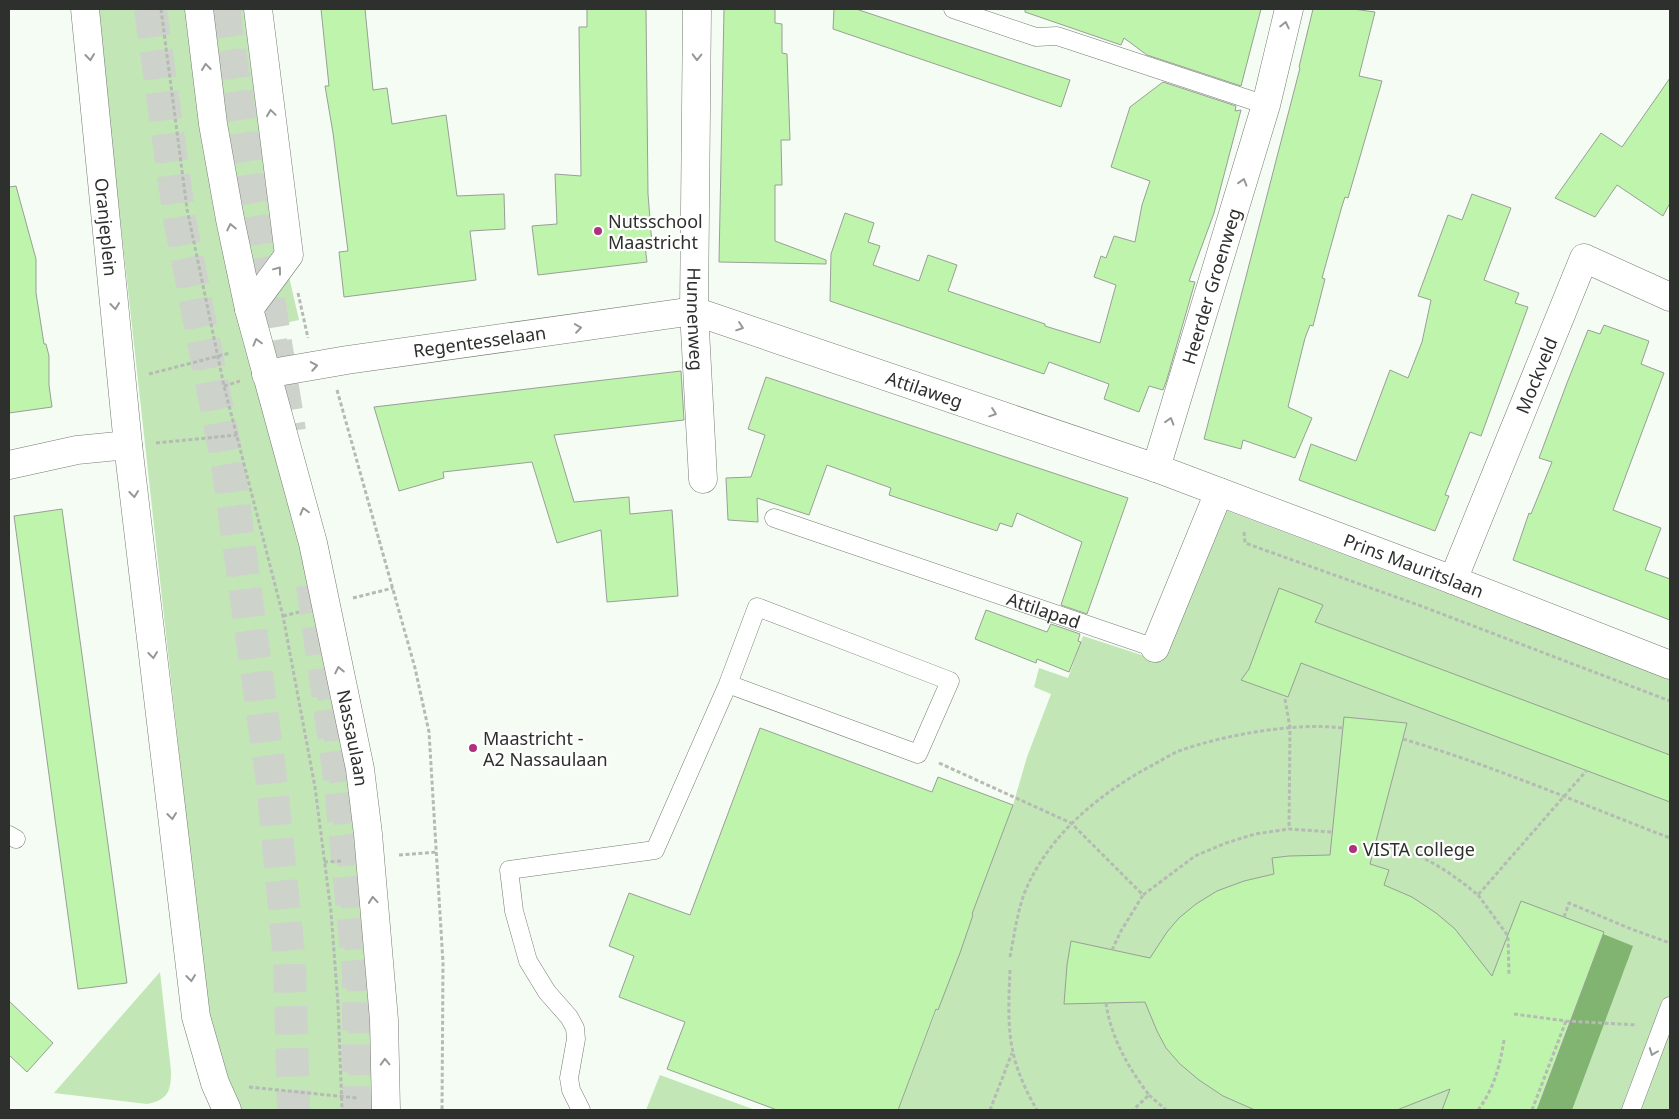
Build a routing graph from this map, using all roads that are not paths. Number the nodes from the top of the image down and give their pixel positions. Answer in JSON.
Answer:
{"nodes":[{"id":1,"x":85,"y":9,"type":"edge"},
{"id":2,"x":199,"y":9,"type":"edge"},
{"id":3,"x":258,"y":9,"type":"edge"},
{"id":4,"x":697,"y":9,"type":"edge"},
{"id":5,"x":953,"y":9,"type":"edge"},
{"id":6,"x":1288,"y":9,"type":"edge"},
{"id":7,"x":1266,"y":105,"type":"junction"},
{"id":8,"x":1670,"y":297,"type":"edge"},
{"id":9,"x":249,"y":309,"type":"junction"},
{"id":10,"x":694,"y":311,"type":"junction"},
{"id":11,"x":266,"y":374,"type":"junction"},
{"id":12,"x":128,"y":445,"type":"junction"},
{"id":13,"x":9,"y":465,"type":"edge"},
{"id":14,"x":1156,"y":468,"type":"junction"},
{"id":15,"x":703,"y":479,"type":"dead end"},
{"id":16,"x":1230,"y":497,"type":"junction"},
{"id":17,"x":774,"y":518,"type":"dead end"},
{"id":18,"x":1453,"y":580,"type":"junction"},
{"id":19,"x":1155,"y":648,"type":"joint"},
{"id":20,"x":1670,"y":665,"type":"edge"},
{"id":21,"x":728,"y":684,"type":"junction"},
{"id":22,"x":1670,"y":1006,"type":"edge"},
{"id":23,"x":227,"y":1110,"type":"edge"},
{"id":24,"x":386,"y":1110,"type":"edge"},
{"id":25,"x":581,"y":1110,"type":"edge"},
{"id":26,"x":1631,"y":1110,"type":"edge"}],
"edges":[{"from":1,"to":12,"type":"street","name":"Oranjeplein","one_way":true},
{"from":9,"to":2,"type":"street","one_way":true},
{"from":9,"to":3,"type":"street","one_way":true},
{"from":4,"to":10,"type":"street","name":"Hunnenweg","one_way":true},
{"from":5,"to":7,"type":"lane"},
{"from":7,"to":6,"type":"street","name":"Heerder Groenweg","one_way":true},
{"from":14,"to":7,"type":"street","name":"Heerder Groenweg","one_way":true},
{"from":8,"to":18,"type":"street","name":"Mockveld"},
{"from":11,"to":9,"type":"street","one_way":true},
{"from":11,"to":10,"type":"street","name":"Regentesselaan","one_way":true},
{"from":10,"to":14,"type":"street","name":"Attilaweg","one_way":true},
{"from":10,"to":15,"type":"street","name":"Hunnenweg"},
{"from":24,"to":11,"type":"street","name":"Nassaulaan","one_way":true},
{"from":12,"to":13,"type":"street"},
{"from":12,"to":23,"type":"street","one_way":true},
{"from":14,"to":16,"type":"street","name":"Prins Mauritslaan"},
{"from":16,"to":18,"type":"street","name":"Prins Mauritslaan"},
{"from":16,"to":19,"type":"street","name":"Attilapad"},
{"from":17,"to":19,"type":"lane","name":"Attilapad"},
{"from":18,"to":20,"type":"street","name":"Prins Mauritslaan"},
{"from":21,"to":21,"type":"lane"},
{"from":21,"to":25,"type":"lane"},
{"from":22,"to":26,"type":"lane","one_way":true}]}
